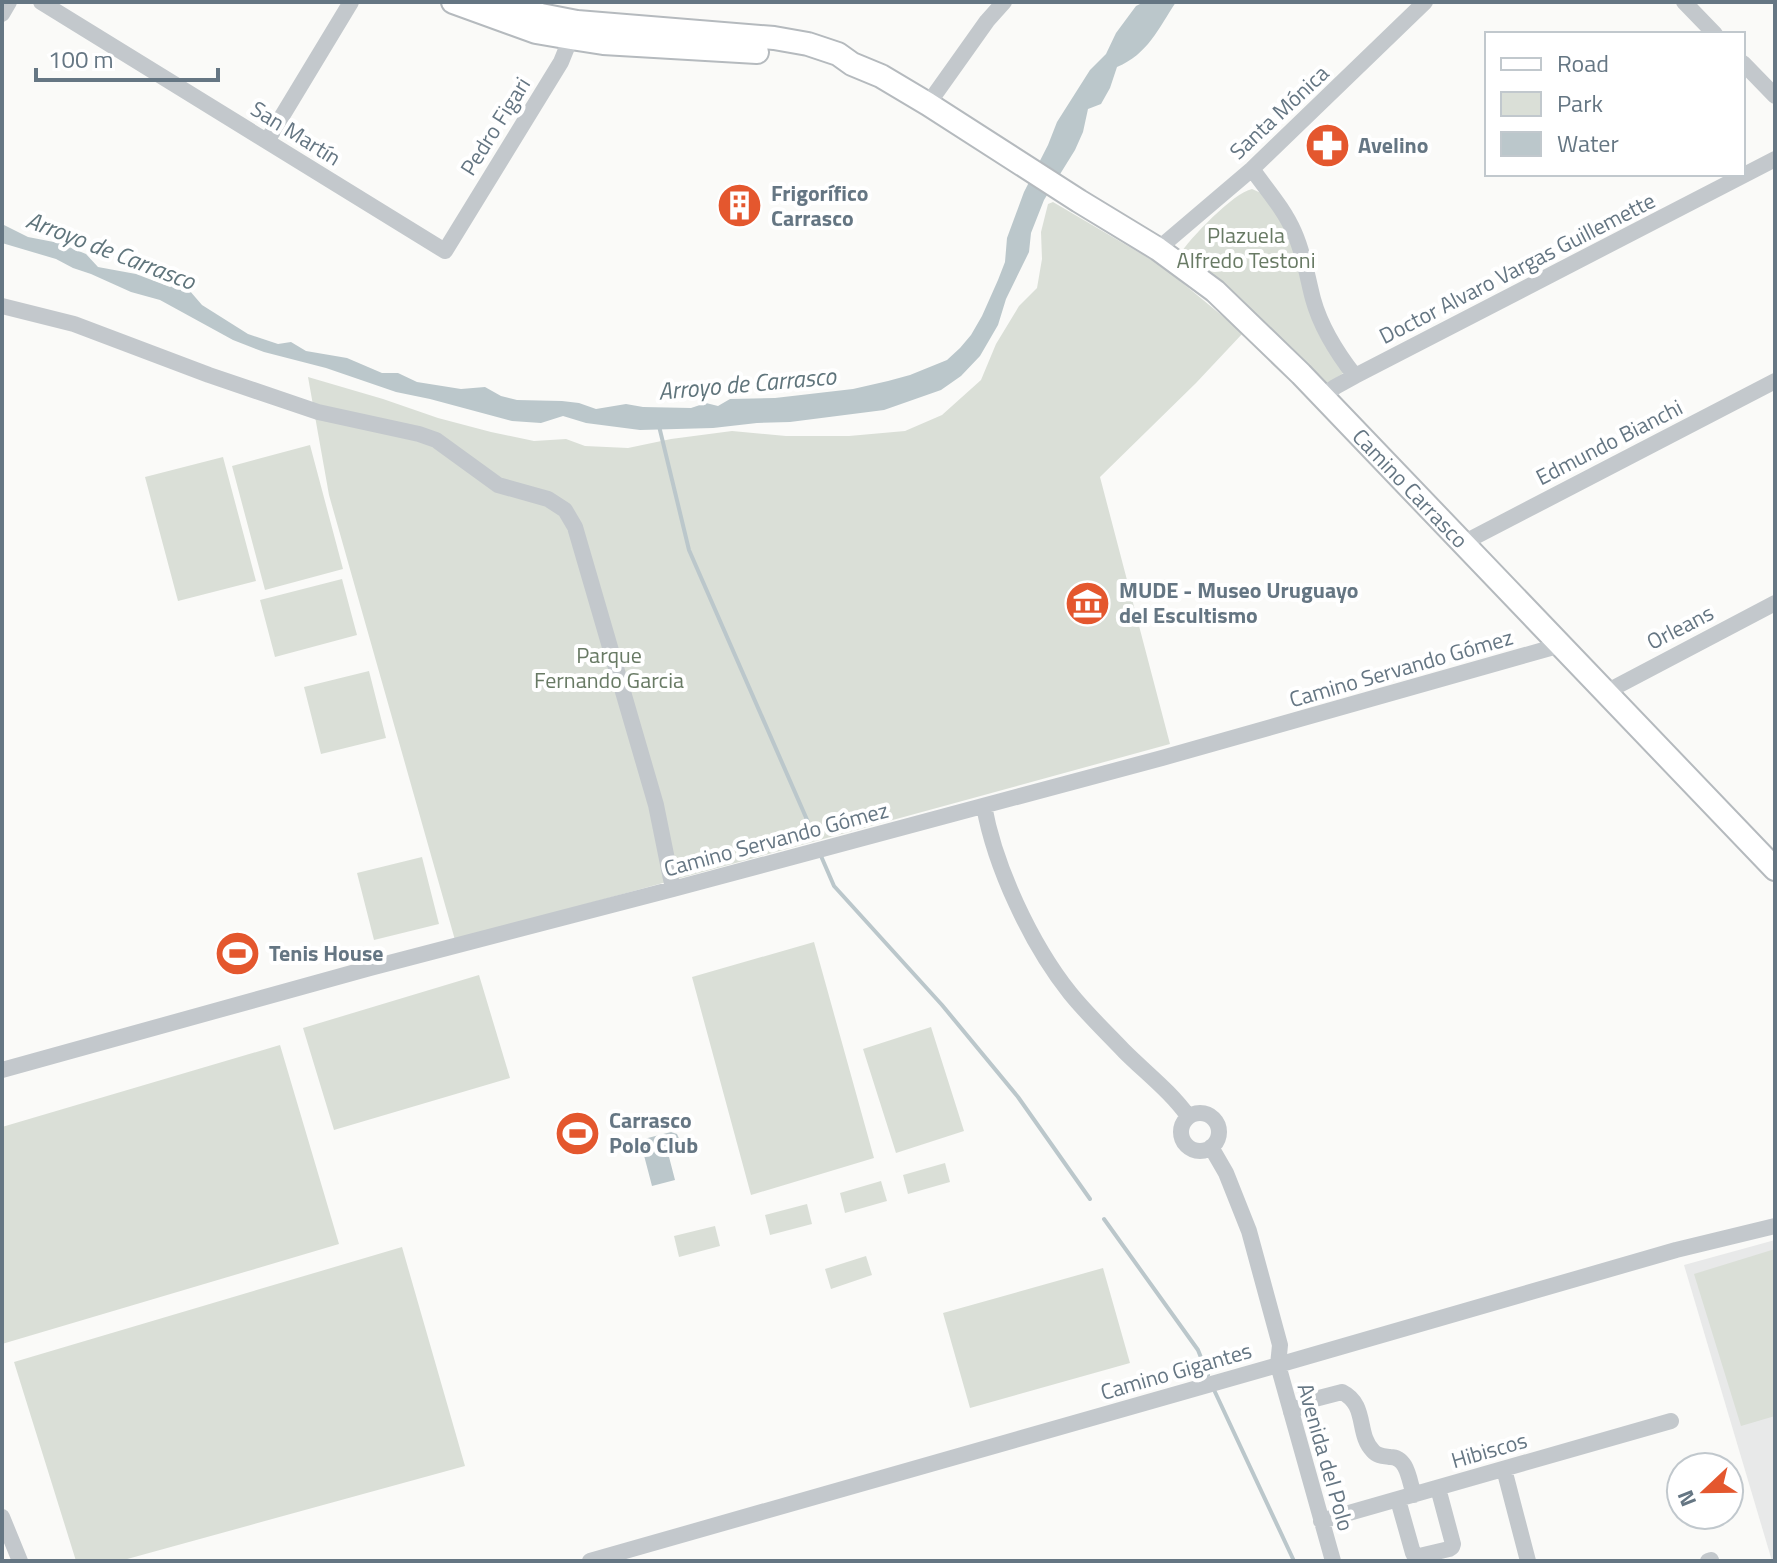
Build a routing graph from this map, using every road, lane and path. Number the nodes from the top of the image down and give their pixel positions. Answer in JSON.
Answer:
{"nodes":[{"id":1,"x":9,"y":2,"type":"edge"},
{"id":2,"x":41,"y":2,"type":"edge"},
{"id":3,"x":351,"y":2,"type":"edge"},
{"id":4,"x":453,"y":2,"type":"edge"},
{"id":5,"x":499,"y":2,"type":"edge"},
{"id":6,"x":1004,"y":2,"type":"edge"},
{"id":7,"x":1425,"y":2,"type":"edge"},
{"id":8,"x":1684,"y":2,"type":"edge"},
{"id":9,"x":2,"y":14,"type":"edge"},
{"id":10,"x":541,"y":16,"type":"edge"},
{"id":11,"x":574,"y":30,"type":"junction"},
{"id":12,"x":1713,"y":32,"type":"edge"},
{"id":13,"x":1745,"y":65,"type":"edge"},
{"id":14,"x":1775,"y":96,"type":"edge"},
{"id":15,"x":928,"y":104,"type":"junction"},
{"id":16,"x":267,"y":141,"type":"junction"},
{"id":17,"x":1775,"y":159,"type":"edge"},
{"id":18,"x":1252,"y":169,"type":"junction"},
{"id":19,"x":1745,"y":174,"type":"edge"},
{"id":20,"x":1742,"y":176,"type":"edge"},
{"id":21,"x":1158,"y":249,"type":"junction"},
{"id":22,"x":445,"y":251,"type":"joint"},
{"id":23,"x":2,"y":306,"type":"edge"},
{"id":24,"x":1355,"y":376,"type":"junction"},
{"id":25,"x":1775,"y":381,"type":"edge"},
{"id":26,"x":1323,"y":396,"type":"junction"},
{"id":27,"x":1463,"y":543,"type":"junction"},
{"id":28,"x":1775,"y":603,"type":"edge"},
{"id":29,"x":1561,"y":645,"type":"junction"},
{"id":30,"x":1606,"y":692,"type":"junction"},
{"id":31,"x":984,"y":806,"type":"junction"},
{"id":32,"x":1775,"y":869,"type":"edge"},
{"id":33,"x":673,"y":889,"type":"junction"},
{"id":34,"x":2,"y":1070,"type":"edge"},
{"id":35,"x":1188,"y":1116,"type":"junction"},
{"id":36,"x":1211,"y":1147,"type":"junction"},
{"id":37,"x":1775,"y":1226,"type":"edge"},
{"id":38,"x":1278,"y":1365,"type":"junction"},
{"id":39,"x":1291,"y":1412,"type":"junction"},
{"id":40,"x":1671,"y":1421,"type":"dead end"},
{"id":41,"x":1504,"y":1469,"type":"junction"},
{"id":42,"x":1438,"y":1488,"type":"junction"},
{"id":43,"x":1406,"y":1498,"type":"junction"},
{"id":44,"x":2,"y":1517,"type":"edge"},
{"id":45,"x":1321,"y":1521,"type":"junction"},
{"id":46,"x":616,"y":1557,"type":"edge"},
{"id":47,"x":20,"y":1561,"type":"edge"},
{"id":48,"x":590,"y":1561,"type":"edge"},
{"id":49,"x":1333,"y":1561,"type":"edge"},
{"id":50,"x":1528,"y":1561,"type":"edge"}],
"edges":[{"from":1,"to":9,"type":"street"},
{"from":2,"to":16,"type":"street","name":"San Martín"},
{"from":3,"to":16,"type":"street"},
{"from":4,"to":10,"type":"main road"},
{"from":5,"to":10,"type":"main road"},
{"from":6,"to":15,"type":"street"},
{"from":7,"to":18,"type":"street","name":"Santa Mónica"},
{"from":8,"to":12,"type":"street"},
{"from":10,"to":11,"type":"main road","name":"Camino Carrasco"},
{"from":11,"to":15,"type":"main road","name":"Camino Carrasco"},
{"from":11,"to":22,"type":"street","name":"Pedro Figari"},
{"from":13,"to":14,"type":"street"},
{"from":15,"to":21,"type":"main road","name":"Camino Carrasco"},
{"from":16,"to":22,"type":"street","name":"San Martín"},
{"from":17,"to":19,"type":"street","name":"Doctor Alvaro Vargas Guillemette"},
{"from":18,"to":21,"type":"street","name":"Santa Mónica"},
{"from":18,"to":24,"type":"street"},
{"from":20,"to":24,"type":"street","name":"Doctor Alvaro Vargas Guillemette"},
{"from":21,"to":26,"type":"main road","name":"Camino Carrasco"},
{"from":23,"to":33,"type":"street"},
{"from":24,"to":26,"type":"street","name":"Doctor Alvaro Vargas Guillemette"},
{"from":25,"to":27,"type":"street","name":"Edmundo Bianchi"},
{"from":26,"to":27,"type":"main road","name":"Camino Carrasco"},
{"from":27,"to":29,"type":"main road","name":"Camino Carrasco"},
{"from":28,"to":30,"type":"street","name":"Orleans"},
{"from":29,"to":30,"type":"main road","name":"Camino Carrasco"},
{"from":29,"to":31,"type":"street","name":"Camino Servando Gómez"},
{"from":30,"to":32,"type":"main road","name":"Camino Carrasco"},
{"from":31,"to":33,"type":"street","name":"Camino Servando Gómez"},
{"from":31,"to":35,"type":"street"},
{"from":33,"to":34,"type":"street","name":"Camino Servando Gómez"},
{"from":35,"to":36,"type":"street"},
{"from":35,"to":36,"type":"street"},
{"from":36,"to":38,"type":"street","name":"Avenida del Polo"},
{"from":37,"to":38,"type":"street","name":"Camino Gigantes"},
{"from":38,"to":39,"type":"street","name":"Avenida del Polo"},
{"from":38,"to":46,"type":"street","name":"Camino Gigantes"},
{"from":39,"to":43,"type":"street"},
{"from":39,"to":45,"type":"street","name":"Avenida del Polo"},
{"from":40,"to":41,"type":"street","name":"Hibiscos"},
{"from":41,"to":42,"type":"street","name":"Hibiscos"},
{"from":41,"to":50,"type":"street"},
{"from":42,"to":43,"type":"street","name":"Hibiscos"},
{"from":42,"to":43,"type":"street"},
{"from":43,"to":45,"type":"street","name":"Hibiscos"},
{"from":44,"to":47,"type":"street"},
{"from":45,"to":49,"type":"street","name":"Avenida del Polo"},
{"from":46,"to":48,"type":"street","name":"Camino Gigantes"}]}
